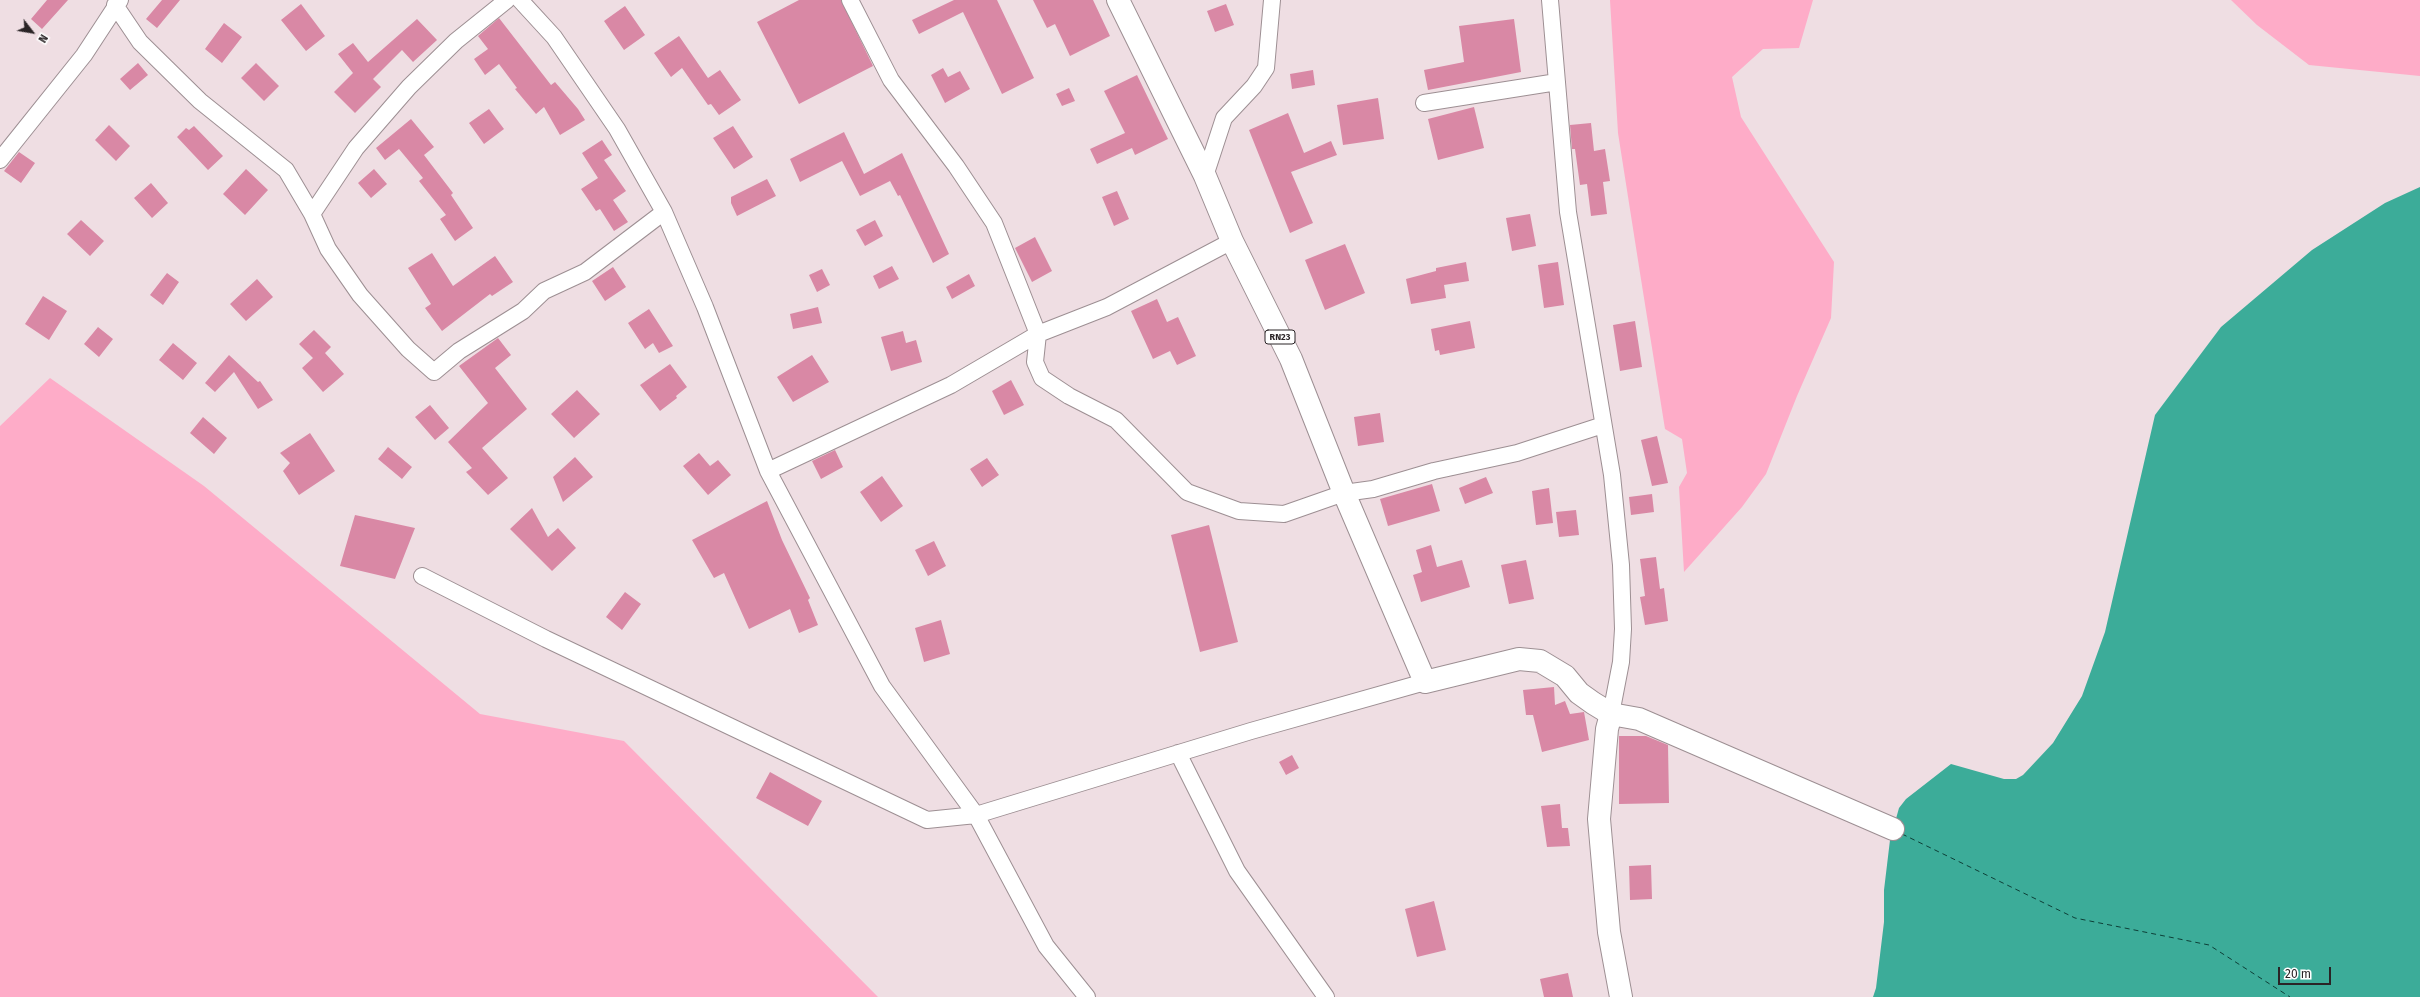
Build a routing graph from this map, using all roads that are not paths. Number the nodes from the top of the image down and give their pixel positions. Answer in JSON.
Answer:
{"nodes":[{"id":1,"x":507,"y":0,"type":"edge"},
{"id":2,"x":520,"y":0,"type":"edge"},
{"id":3,"x":850,"y":0,"type":"edge"},
{"id":4,"x":1118,"y":0,"type":"edge"},
{"id":5,"x":1272,"y":0,"type":"edge"},
{"id":6,"x":1550,"y":0,"type":"edge"},
{"id":7,"x":117,"y":3,"type":"edge"},
{"id":8,"x":1557,"y":82,"type":"junction"},
{"id":9,"x":1424,"y":103,"type":"dead end"},
{"id":10,"x":0,"y":160,"type":"edge"},
{"id":11,"x":1204,"y":176,"type":"junction"},
{"id":12,"x":664,"y":212,"type":"junction"},
{"id":13,"x":312,"y":214,"type":"junction"},
{"id":14,"x":1232,"y":242,"type":"junction"},
{"id":15,"x":1038,"y":334,"type":"junction"},
{"id":16,"x":1603,"y":424,"type":"junction"},
{"id":17,"x":768,"y":471,"type":"junction"},
{"id":18,"x":1344,"y":493,"type":"junction"},
{"id":19,"x":422,"y":576,"type":"dead end"},
{"id":20,"x":1425,"y":682,"type":"junction"},
{"id":21,"x":1611,"y":714,"type":"junction"},
{"id":22,"x":1178,"y":754,"type":"junction"},
{"id":23,"x":976,"y":815,"type":"junction"},
{"id":24,"x":1893,"y":830,"type":"dead end"},
{"id":25,"x":1087,"y":997,"type":"edge"},
{"id":26,"x":1326,"y":997,"type":"edge"},
{"id":27,"x":1621,"y":997,"type":"edge"}],
"edges":[{"from":1,"to":13,"type":"street"},
{"from":2,"to":12,"type":"street"},
{"from":3,"to":15,"type":"street"},
{"from":4,"to":11,"type":"main road","number":"RN23"},
{"from":5,"to":11,"type":"street"},
{"from":6,"to":8,"type":"street"},
{"from":7,"to":10,"type":"street"},
{"from":7,"to":13,"type":"street"},
{"from":8,"to":9,"type":"street"},
{"from":8,"to":16,"type":"street"},
{"from":11,"to":14,"type":"main road","number":"RN23"},
{"from":12,"to":13,"type":"street"},
{"from":12,"to":17,"type":"street"},
{"from":14,"to":15,"type":"street"},
{"from":14,"to":18,"type":"main road","number":"RN23"},
{"from":15,"to":17,"type":"street"},
{"from":15,"to":18,"type":"street"},
{"from":16,"to":18,"type":"street"},
{"from":16,"to":21,"type":"street"},
{"from":17,"to":23,"type":"street"},
{"from":18,"to":20,"type":"main road","number":"RN23"},
{"from":19,"to":23,"type":"street"},
{"from":20,"to":21,"type":"main road"},
{"from":20,"to":22,"type":"street"},
{"from":21,"to":24,"type":"main road"},
{"from":21,"to":27,"type":"main road"},
{"from":22,"to":23,"type":"street"},
{"from":22,"to":26,"type":"street"},
{"from":23,"to":25,"type":"street"}]}
